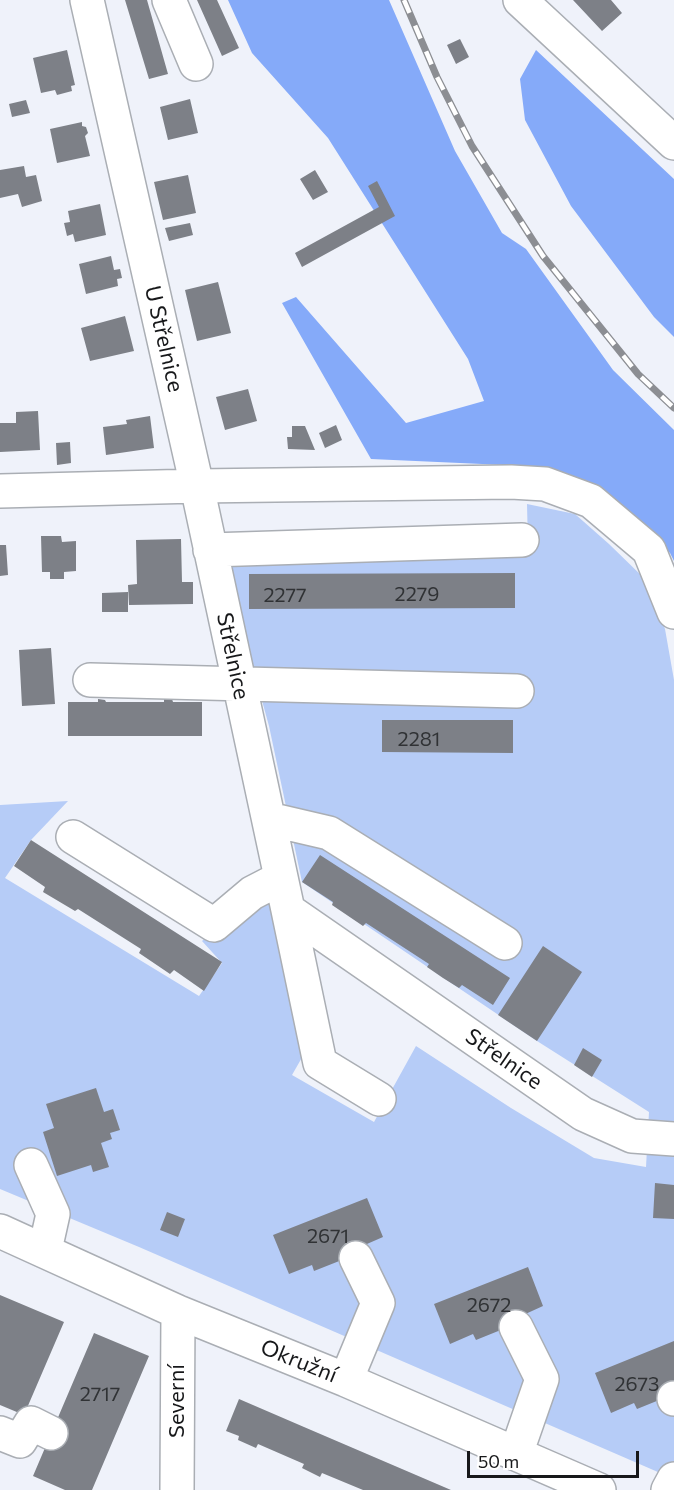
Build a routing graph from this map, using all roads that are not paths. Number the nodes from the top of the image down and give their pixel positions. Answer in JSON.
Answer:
{"nodes":[{"id":1,"x":87,"y":0,"type":"edge"},
{"id":2,"x":169,"y":0,"type":"edge"},
{"id":3,"x":520,"y":0,"type":"edge"},
{"id":4,"x":196,"y":64,"type":"dead end"},
{"id":5,"x":674,"y":143,"type":"edge"},
{"id":6,"x":197,"y":486,"type":"junction"},
{"id":7,"x":0,"y":491,"type":"edge"},
{"id":8,"x":522,"y":540,"type":"dead end"},
{"id":9,"x":210,"y":550,"type":"junction"},
{"id":10,"x":674,"y":612,"type":"edge"},
{"id":11,"x":90,"y":680,"type":"dead end"},
{"id":12,"x":239,"y":684,"type":"junction"},
{"id":13,"x":517,"y":691,"type":"dead end"},
{"id":14,"x":269,"y":819,"type":"junction"},
{"id":15,"x":73,"y":837,"type":"dead end"},
{"id":16,"x":281,"y":878,"type":"junction"},
{"id":17,"x":288,"y":910,"type":"junction"},
{"id":18,"x":505,"y":943,"type":"dead end"},
{"id":19,"x":379,"y":1099,"type":"dead end"},
{"id":20,"x":674,"y":1139,"type":"edge"},
{"id":21,"x":31,"y":1165,"type":"dead end"},
{"id":22,"x":0,"y":1231,"type":"edge"},
{"id":23,"x":45,"y":1250,"type":"junction"},
{"id":24,"x":356,"y":1258,"type":"dead end"},
{"id":25,"x":178,"y":1312,"type":"junction"},
{"id":26,"x":516,"y":1327,"type":"dead end"},
{"id":27,"x":346,"y":1380,"type":"junction"},
{"id":28,"x":0,"y":1433,"type":"edge"},
{"id":29,"x":51,"y":1433,"type":"dead end"},
{"id":30,"x":516,"y":1454,"type":"junction"},
{"id":31,"x":674,"y":1479,"type":"edge"},
{"id":32,"x":177,"y":1490,"type":"edge"},
{"id":33,"x":599,"y":1490,"type":"edge"},
{"id":34,"x":668,"y":1490,"type":"edge"}],
"edges":[{"from":1,"to":6,"type":"street","name":"U Střelnice"},
{"from":2,"to":4,"type":"street"},
{"from":3,"to":5,"type":"street"},
{"from":6,"to":7,"type":"street"},
{"from":6,"to":9,"type":"street","name":"Střelnice"},
{"from":6,"to":10,"type":"street"},
{"from":8,"to":9,"type":"street"},
{"from":9,"to":12,"type":"street","name":"Střelnice"},
{"from":11,"to":12,"type":"street"},
{"from":12,"to":13,"type":"street"},
{"from":12,"to":14,"type":"street","name":"Střelnice"},
{"from":14,"to":16,"type":"street","name":"Střelnice"},
{"from":14,"to":18,"type":"street"},
{"from":15,"to":16,"type":"street"},
{"from":16,"to":17,"type":"street","name":"Střelnice"},
{"from":17,"to":19,"type":"street"},
{"from":17,"to":20,"type":"street","name":"Střelnice"},
{"from":21,"to":23,"type":"street"},
{"from":22,"to":23,"type":"street","name":"Okružní"},
{"from":23,"to":25,"type":"street","name":"Okružní"},
{"from":24,"to":27,"type":"street"},
{"from":25,"to":27,"type":"street","name":"Okružní"},
{"from":25,"to":32,"type":"street","name":"Severní"},
{"from":26,"to":30,"type":"street"},
{"from":27,"to":30,"type":"street","name":"Okružní"},
{"from":28,"to":29,"type":"street"},
{"from":30,"to":33,"type":"street","name":"Okružní"},
{"from":31,"to":34,"type":"street"}]}
